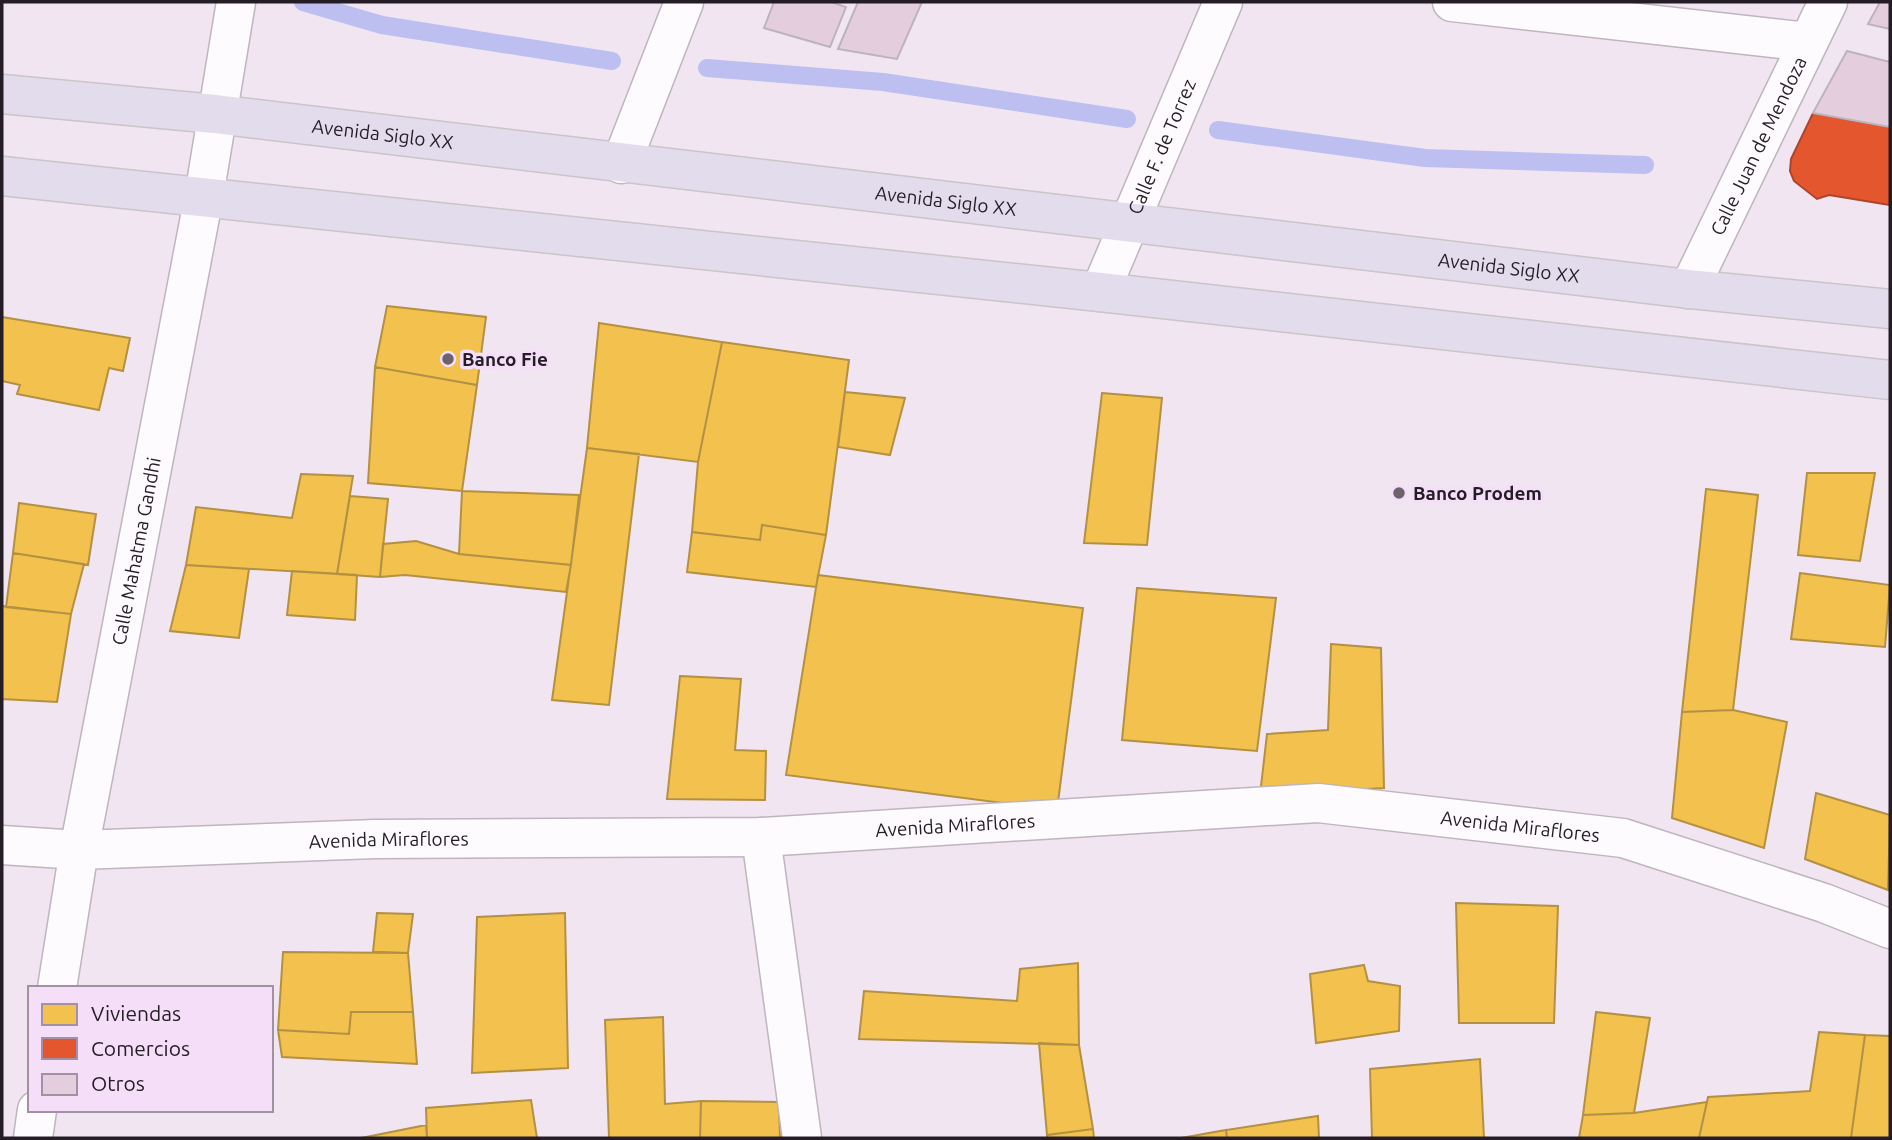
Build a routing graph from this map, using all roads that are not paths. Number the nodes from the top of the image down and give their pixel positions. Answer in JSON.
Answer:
{"nodes":[{"id":1,"x":236,"y":2,"type":"edge"},
{"id":2,"x":684,"y":2,"type":"edge"},
{"id":3,"x":1223,"y":2,"type":"edge"},
{"id":4,"x":1452,"y":2,"type":"edge"},
{"id":5,"x":1828,"y":2,"type":"edge"},
{"id":6,"x":1808,"y":42,"type":"junction"},
{"id":7,"x":2,"y":94,"type":"edge"},
{"id":8,"x":215,"y":114,"type":"junction"},
{"id":9,"x":621,"y":164,"type":"junction"},
{"id":10,"x":2,"y":176,"type":"edge"},
{"id":11,"x":204,"y":196,"type":"junction"},
{"id":12,"x":1129,"y":221,"type":"junction"},
{"id":13,"x":1689,"y":289,"type":"junction"},
{"id":14,"x":1100,"y":292,"type":"junction"},
{"id":15,"x":1890,"y":309,"type":"edge"},
{"id":16,"x":1890,"y":380,"type":"edge"},
{"id":17,"x":761,"y":837,"type":"junction"},
{"id":18,"x":2,"y":845,"type":"edge"},
{"id":19,"x":79,"y":850,"type":"junction"},
{"id":20,"x":1890,"y":929,"type":"edge"},
{"id":21,"x":57,"y":986,"type":"edge"},
{"id":22,"x":37,"y":1112,"type":"edge"},
{"id":23,"x":33,"y":1138,"type":"edge"},
{"id":24,"x":802,"y":1138,"type":"edge"}],
"edges":[{"from":1,"to":8,"type":"street","name":"Calle Mahatma Gandhi"},
{"from":2,"to":9,"type":"street"},
{"from":3,"to":12,"type":"street","name":"Calle F. de Torrez"},
{"from":4,"to":6,"type":"street"},
{"from":5,"to":6,"type":"street","name":"Calle Juan de Mendoza"},
{"from":6,"to":13,"type":"street","name":"Calle Juan de Mendoza"},
{"from":7,"to":8,"type":"highway","name":"Avenida Siglo XX"},
{"from":8,"to":9,"type":"highway","name":"Avenida Siglo XX"},
{"from":8,"to":11,"type":"street","name":"Calle Mahatma Gandhi"},
{"from":9,"to":12,"type":"highway","name":"Avenida Siglo XX"},
{"from":10,"to":11,"type":"highway"},
{"from":11,"to":14,"type":"highway"},
{"from":11,"to":19,"type":"street","name":"Calle Mahatma Gandhi"},
{"from":12,"to":13,"type":"highway","name":"Avenida Siglo XX"},
{"from":12,"to":14,"type":"street","name":"Calle F. de Torrez"},
{"from":13,"to":15,"type":"highway","name":"Avenida Siglo XX"},
{"from":14,"to":16,"type":"highway"},
{"from":17,"to":19,"type":"street","name":"Avenida Miraflores"},
{"from":17,"to":20,"type":"street","name":"Avenida Miraflores"},
{"from":17,"to":24,"type":"street"},
{"from":18,"to":19,"type":"street","name":"Avenida Miraflores"},
{"from":19,"to":21,"type":"street","name":"Calle Mahatma Gandhi"},
{"from":22,"to":23,"type":"street"}]}
